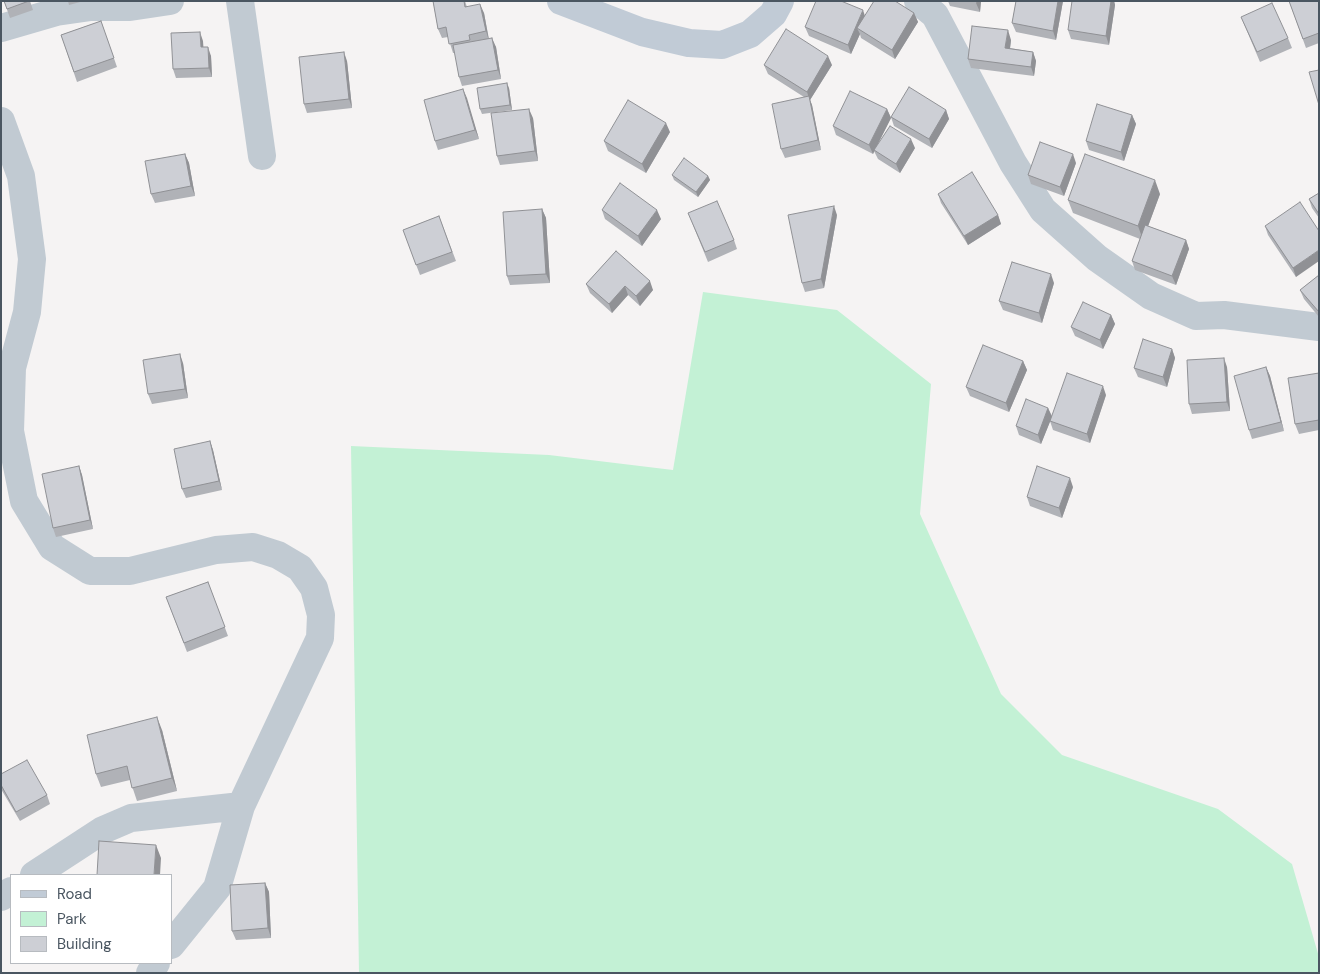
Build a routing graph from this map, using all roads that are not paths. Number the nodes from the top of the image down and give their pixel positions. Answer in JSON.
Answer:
{"nodes":[{"id":1,"x":170,"y":1,"type":"edge"},
{"id":2,"x":240,"y":1,"type":"edge"},
{"id":3,"x":561,"y":1,"type":"edge"},
{"id":4,"x":780,"y":1,"type":"edge"},
{"id":5,"x":918,"y":1,"type":"edge"},
{"id":6,"x":1,"y":28,"type":"edge"},
{"id":7,"x":1,"y":121,"type":"edge"},
{"id":8,"x":262,"y":156,"type":"dead end"},
{"id":9,"x":1319,"y":328,"type":"edge"},
{"id":10,"x":241,"y":806,"type":"junction"},
{"id":11,"x":36,"y":874,"type":"edge"},
{"id":12,"x":172,"y":944,"type":"edge"}],
"edges":[{"from":1,"to":6,"type":"street"},
{"from":2,"to":8,"type":"street"},
{"from":3,"to":4,"type":"main road"},
{"from":5,"to":9,"type":"street"},
{"from":7,"to":10,"type":"street"},
{"from":10,"to":11,"type":"street"},
{"from":10,"to":12,"type":"street"}]}
